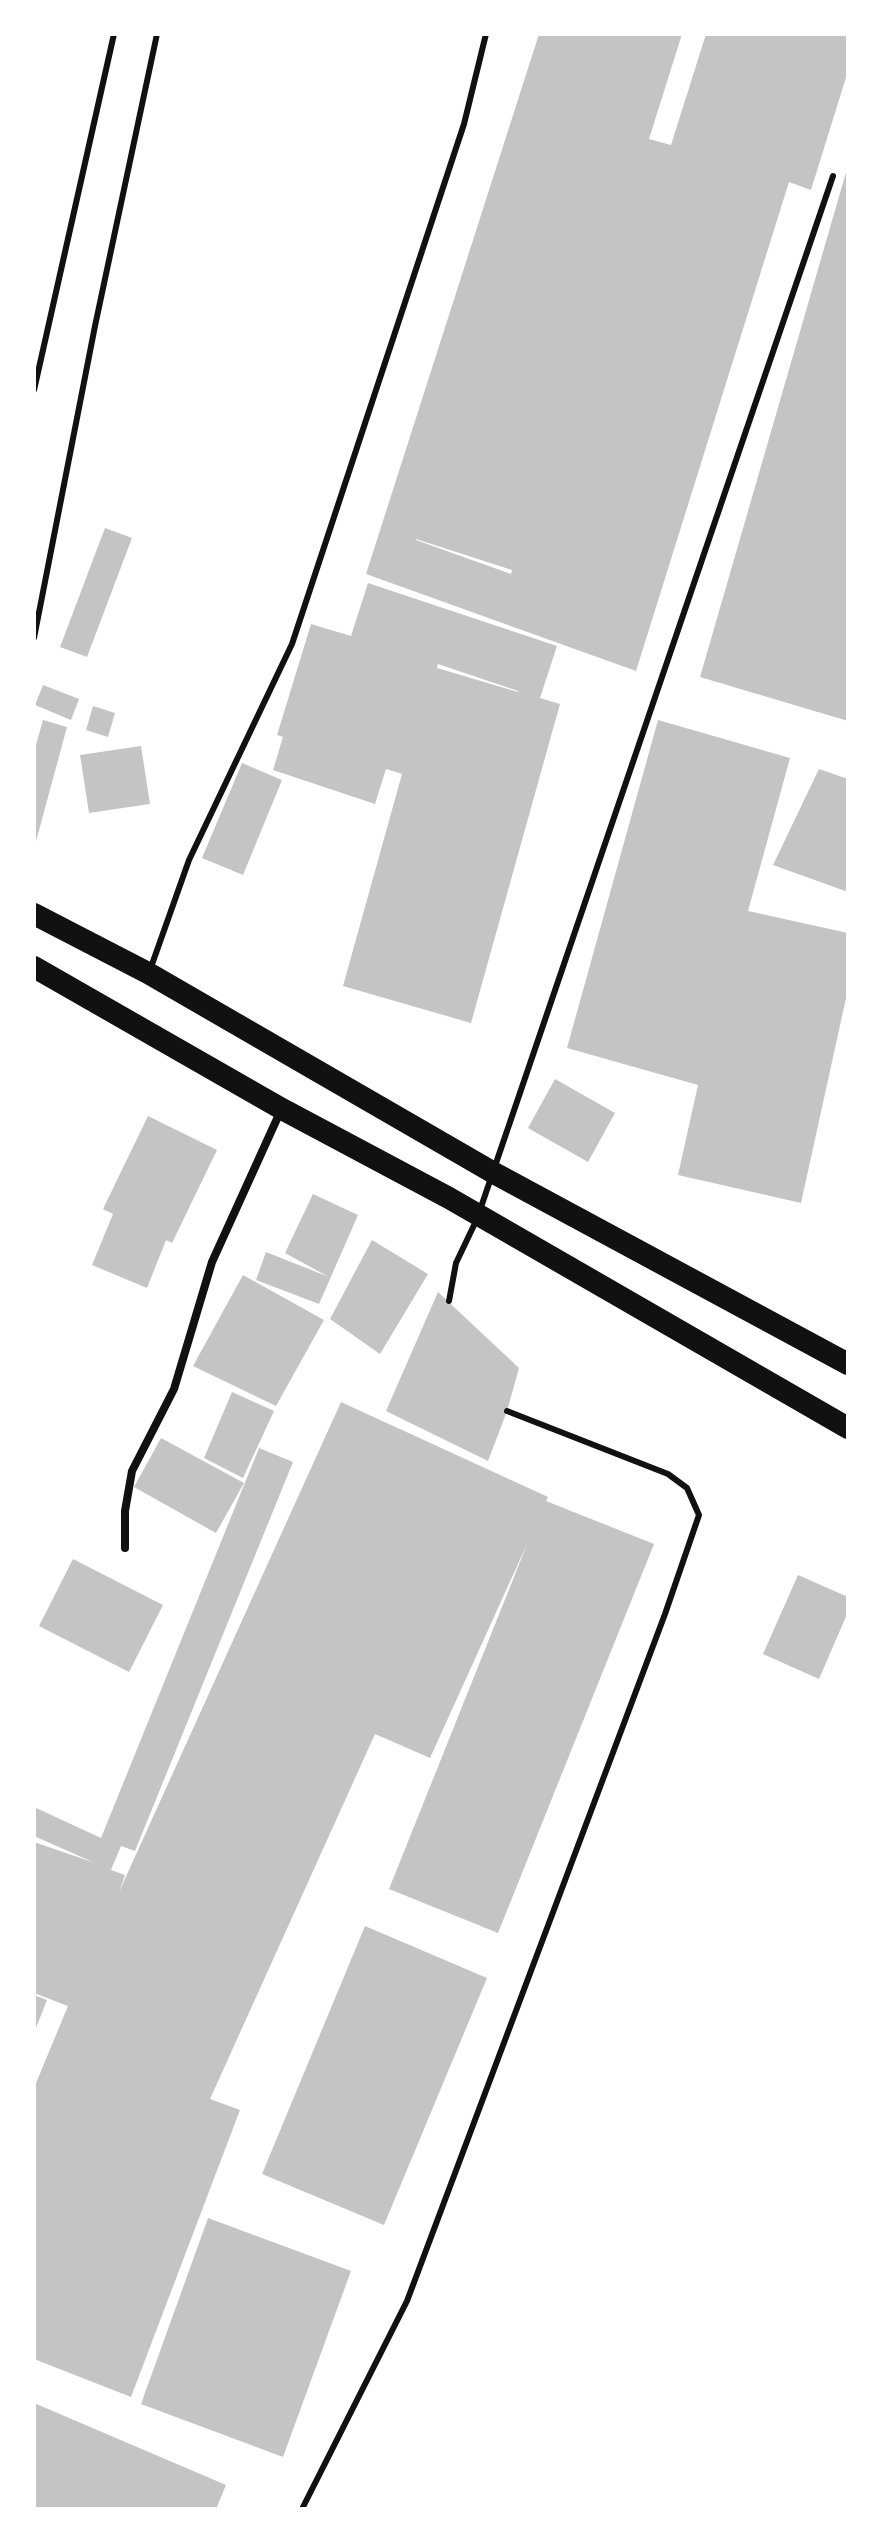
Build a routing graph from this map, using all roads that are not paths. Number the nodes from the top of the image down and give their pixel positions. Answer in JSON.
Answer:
{"nodes":[{"id":1,"x":114,"y":34,"type":"edge"},
{"id":2,"x":157,"y":34,"type":"edge"},
{"id":3,"x":486,"y":34,"type":"edge"},
{"id":4,"x":833,"y":176,"type":"dead end"},
{"id":5,"x":34,"y":390,"type":"edge"},
{"id":6,"x":34,"y":638,"type":"edge"},
{"id":7,"x":34,"y":914,"type":"edge"},
{"id":8,"x":34,"y":967,"type":"edge"},
{"id":9,"x":148,"y":973,"type":"junction"},
{"id":10,"x":282,"y":1109,"type":"junction"},
{"id":11,"x":494,"y":1173,"type":"junction"},
{"id":12,"x":478,"y":1215,"type":"junction"},
{"id":13,"x":449,"y":1301,"type":"dead end"},
{"id":14,"x":848,"y":1364,"type":"edge"},
{"id":15,"x":507,"y":1411,"type":"dead end"},
{"id":16,"x":848,"y":1428,"type":"edge"},
{"id":17,"x":125,"y":1548,"type":"dead end"},
{"id":18,"x":302,"y":2509,"type":"edge"}],
"edges":[{"from":1,"to":5,"type":"lane"},
{"from":2,"to":6,"type":"lane"},
{"from":3,"to":9,"type":"lane"},
{"from":4,"to":11,"type":"lane"},
{"from":7,"to":9,"type":"highway"},
{"from":8,"to":10,"type":"highway"},
{"from":9,"to":11,"type":"highway"},
{"from":10,"to":12,"type":"highway"},
{"from":10,"to":17,"type":"street"},
{"from":11,"to":12,"type":"lane"},
{"from":11,"to":14,"type":"highway"},
{"from":12,"to":13,"type":"lane"},
{"from":12,"to":16,"type":"highway"},
{"from":15,"to":18,"type":"lane"}]}
